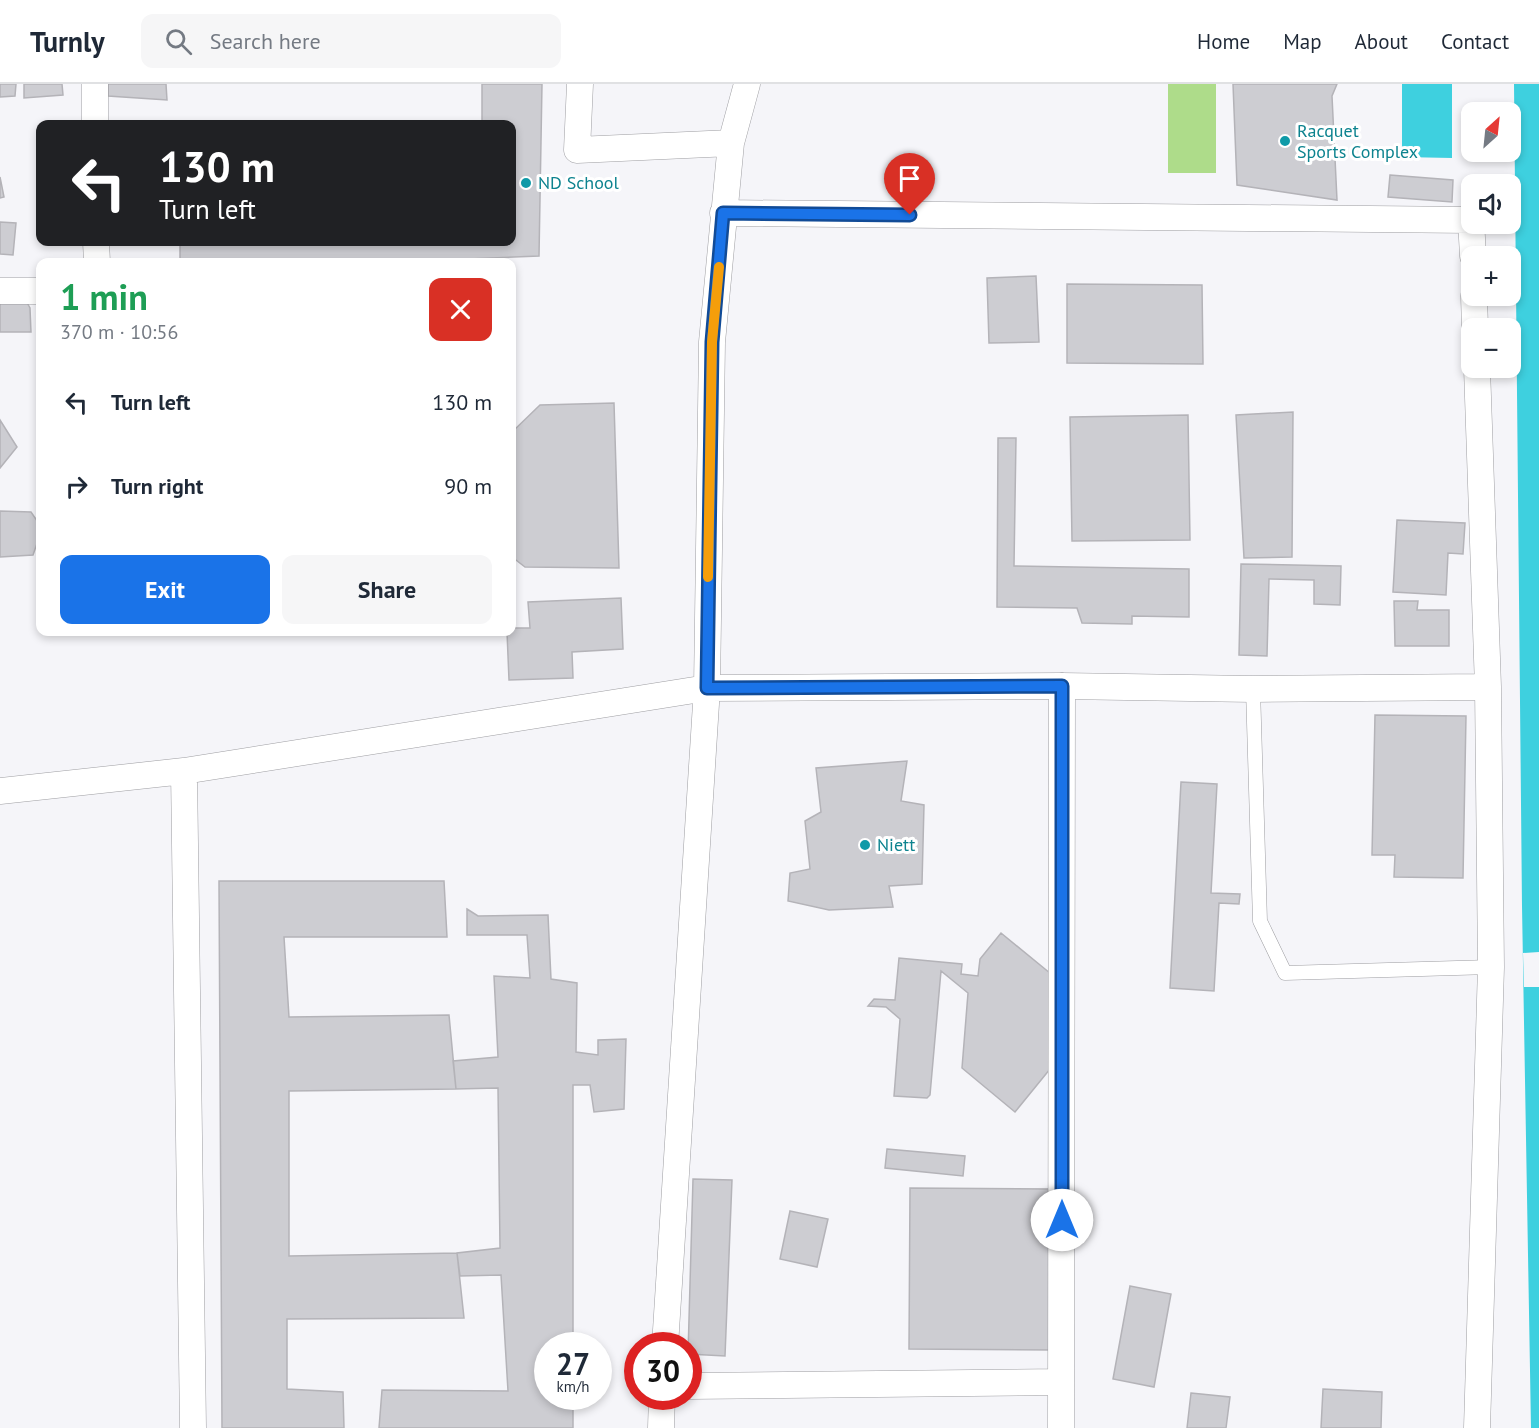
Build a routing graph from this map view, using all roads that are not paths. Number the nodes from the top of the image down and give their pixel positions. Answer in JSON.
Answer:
{"nodes":[{"id":1,"x":95,"y":84,"type":"edge"},
{"id":2,"x":580,"y":84,"type":"edge"},
{"id":3,"x":747,"y":84,"type":"edge"},
{"id":4,"x":95,"y":120,"type":"edge"},
{"id":5,"x":731,"y":143,"type":"junction"},
{"id":6,"x":723,"y":213,"type":"junction"},
{"id":7,"x":1472,"y":246,"type":"edge"},
{"id":8,"x":0,"y":291,"type":"edge"},
{"id":9,"x":36,"y":291,"type":"edge"},
{"id":10,"x":1476,"y":378,"type":"edge"},
{"id":11,"x":1062,"y":686,"type":"junction"},
{"id":12,"x":1488,"y":687,"type":"junction"},
{"id":13,"x":707,"y":688,"type":"junction"},
{"id":14,"x":1253,"y":688,"type":"junction"},
{"id":15,"x":184,"y":771,"type":"junction"},
{"id":16,"x":0,"y":791,"type":"edge"},
{"id":17,"x":1491,"y":967,"type":"junction"},
{"id":18,"x":666,"y":1332,"type":"edge"},
{"id":19,"x":1061,"y":1383,"type":"junction"},
{"id":20,"x":702,"y":1386,"type":"edge"},
{"id":21,"x":662,"y":1410,"type":"edge"},
{"id":22,"x":193,"y":1428,"type":"edge"},
{"id":23,"x":661,"y":1428,"type":"edge"},
{"id":24,"x":1061,"y":1428,"type":"edge"},
{"id":25,"x":1478,"y":1428,"type":"edge"}],
"edges":[{"from":1,"to":4,"type":"street"},
{"from":2,"to":5,"type":"street"},
{"from":3,"to":5,"type":"street"},
{"from":5,"to":6,"type":"street"},
{"from":6,"to":7,"type":"street"},
{"from":6,"to":13,"type":"street"},
{"from":8,"to":9,"type":"street"},
{"from":10,"to":12,"type":"street"},
{"from":11,"to":13,"type":"street"},
{"from":11,"to":14,"type":"street"},
{"from":11,"to":19,"type":"street"},
{"from":12,"to":14,"type":"street"},
{"from":12,"to":17,"type":"street"},
{"from":13,"to":15,"type":"street"},
{"from":13,"to":18,"type":"street"},
{"from":14,"to":17,"type":"lane"},
{"from":15,"to":16,"type":"street"},
{"from":15,"to":22,"type":"street"},
{"from":17,"to":25,"type":"street"},
{"from":19,"to":20,"type":"street"},
{"from":19,"to":24,"type":"street"},
{"from":21,"to":23,"type":"street"}]}
